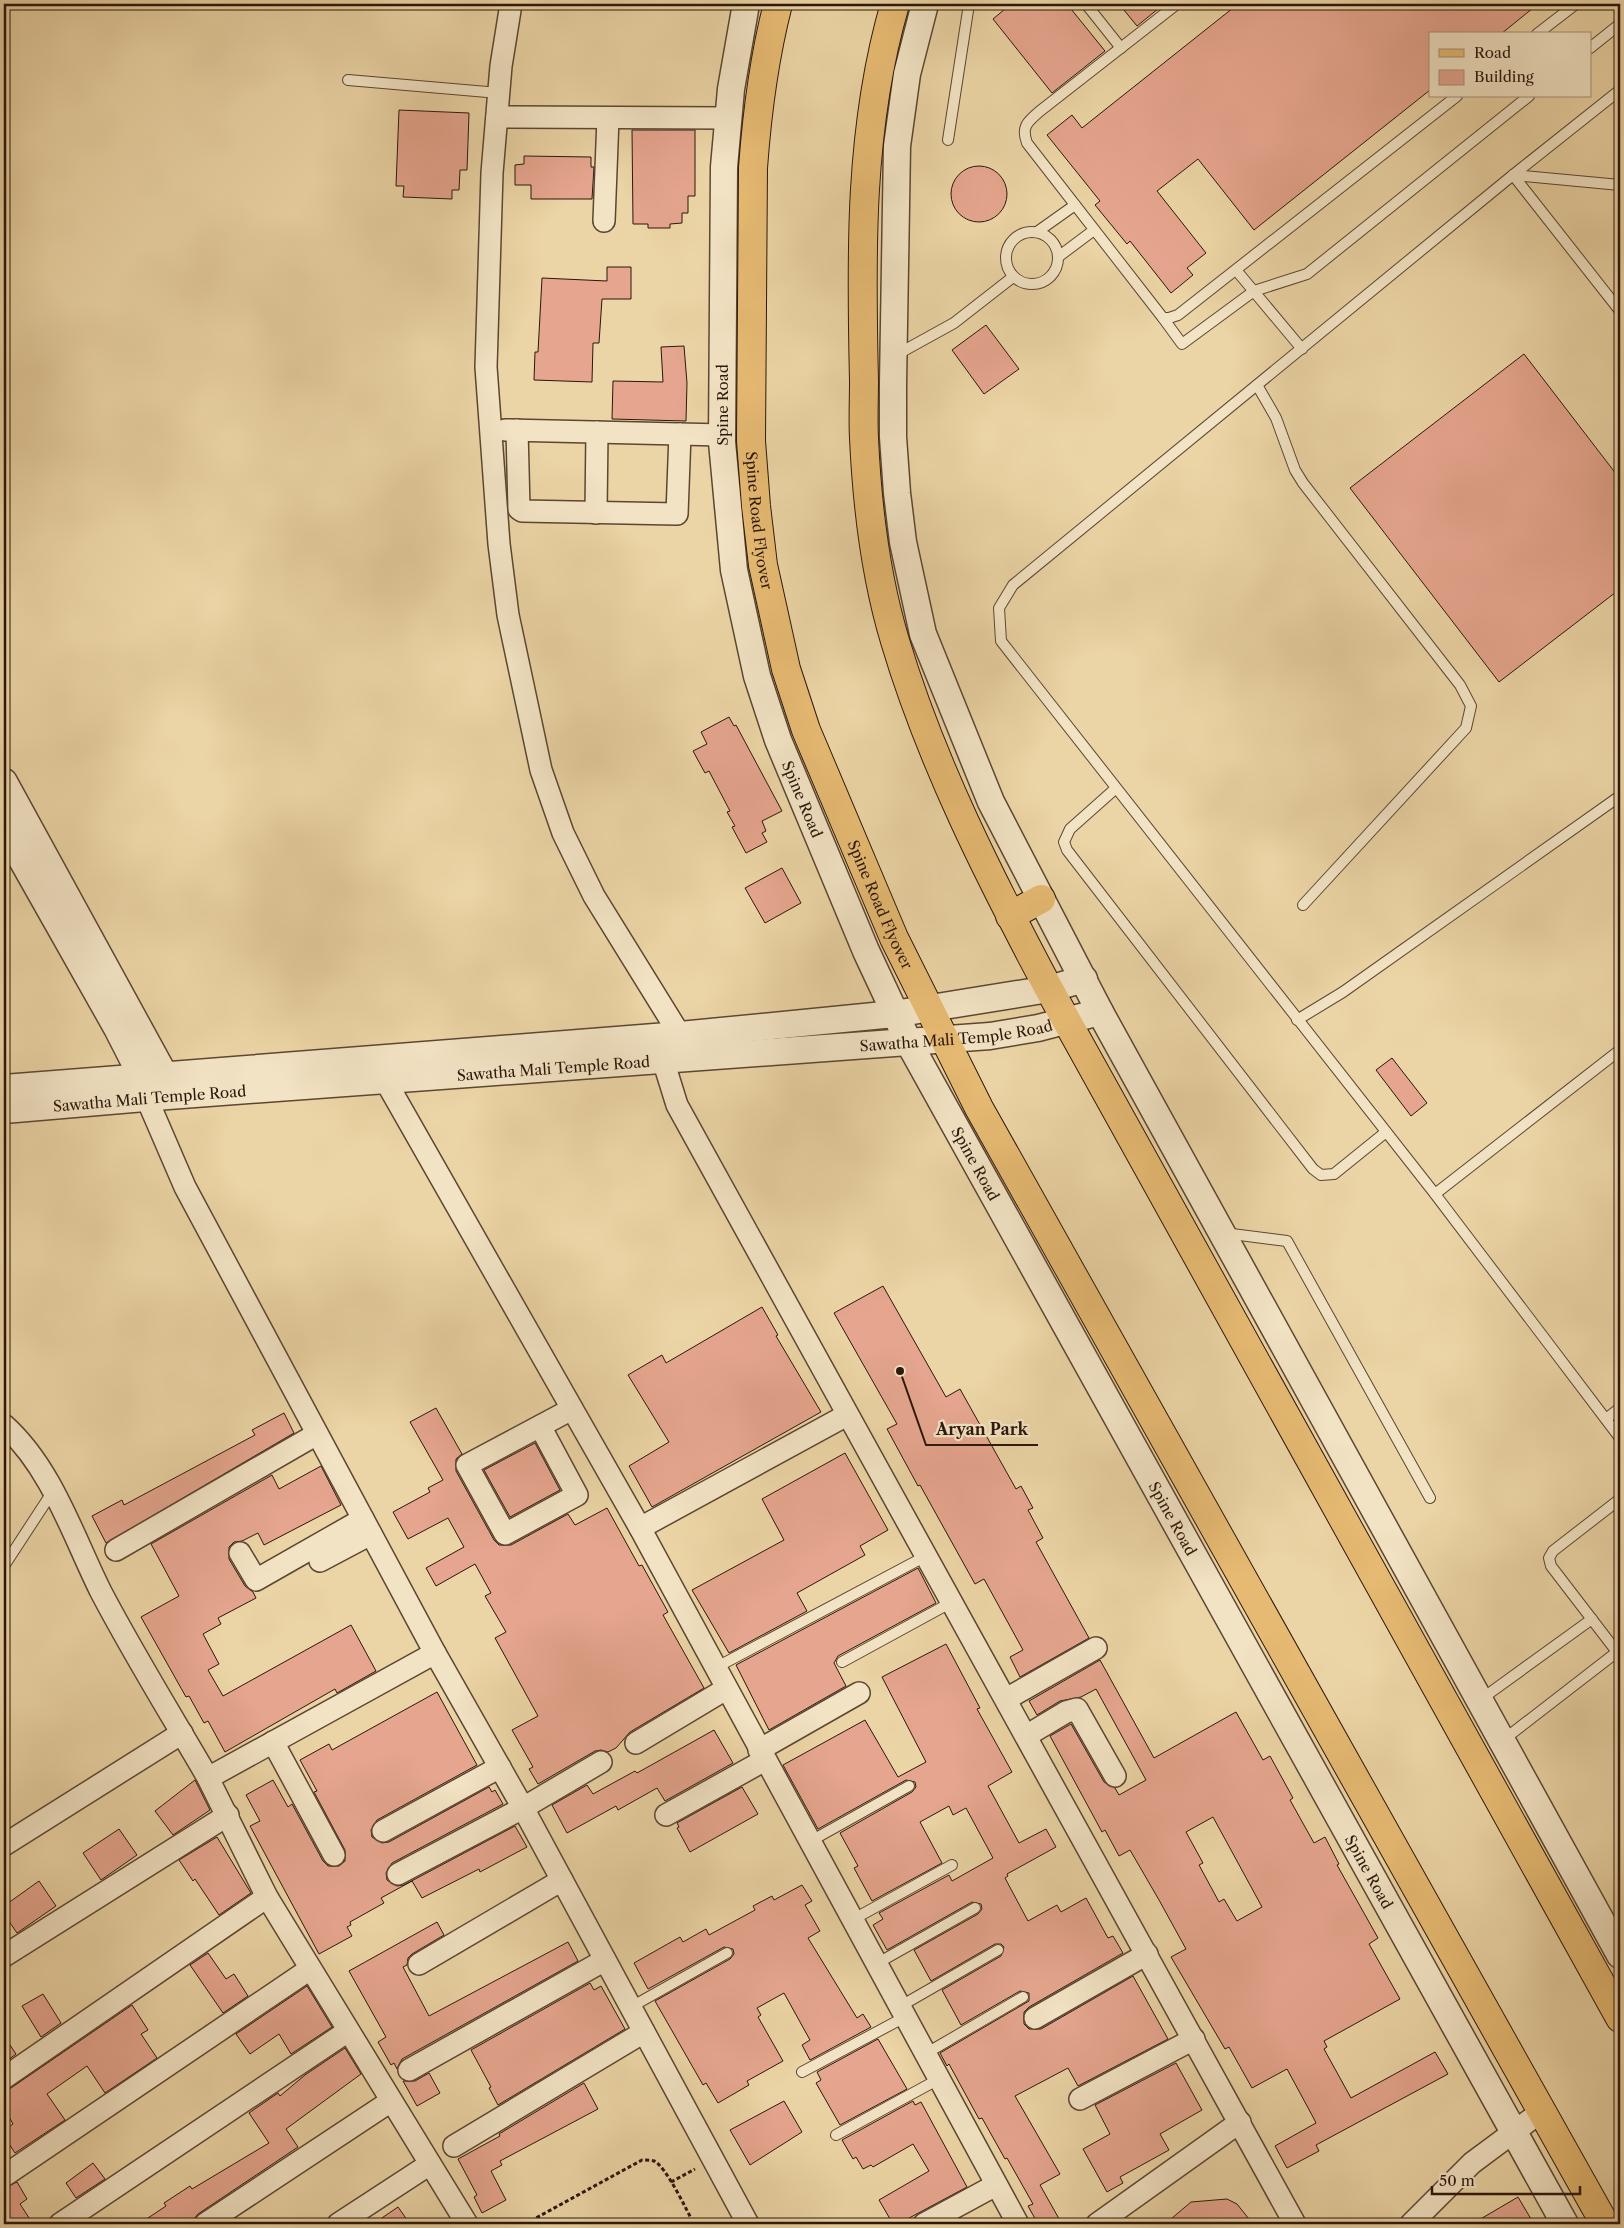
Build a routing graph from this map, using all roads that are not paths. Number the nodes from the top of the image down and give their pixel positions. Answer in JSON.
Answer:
{"nodes":[{"id":1,"x":511,"y":4,"type":"edge"},
{"id":2,"x":746,"y":4,"type":"edge"},
{"id":3,"x":778,"y":4,"type":"edge"},
{"id":4,"x":895,"y":4,"type":"edge"},
{"id":5,"x":925,"y":4,"type":"edge"},
{"id":6,"x":969,"y":4,"type":"edge"},
{"id":7,"x":1086,"y":4,"type":"edge"},
{"id":8,"x":1178,"y":4,"type":"edge"},
{"id":9,"x":1576,"y":4,"type":"edge"},
{"id":10,"x":1620,"y":24,"type":"edge"},
{"id":11,"x":1540,"y":32,"type":"edge"},
{"id":12,"x":1592,"y":46,"type":"edge"},
{"id":13,"x":1121,"y":48,"type":"junction"},
{"id":14,"x":348,"y":80,"type":"dead end"},
{"id":15,"x":1620,"y":90,"type":"edge"},
{"id":16,"x":499,"y":93,"type":"junction"},
{"id":17,"x":1454,"y":98,"type":"edge"},
{"id":18,"x":1527,"y":98,"type":"edge"},
{"id":19,"x":497,"y":117,"type":"junction"},
{"id":20,"x":608,"y":118,"type":"junction"},
{"id":21,"x":727,"y":118,"type":"junction"},
{"id":22,"x":948,"y":140,"type":"dead end"},
{"id":23,"x":1513,"y":175,"type":"junction"},
{"id":24,"x":1620,"y":185,"type":"edge"},
{"id":25,"x":1075,"y":205,"type":"junction"},
{"id":26,"x":604,"y":222,"type":"dead end"},
{"id":27,"x":1094,"y":230,"type":"junction"},
{"id":28,"x":1037,"y":232,"type":"junction"},
{"id":29,"x":1058,"y":257,"type":"junction"},
{"id":30,"x":1236,"y":270,"type":"junction"},
{"id":31,"x":1013,"y":277,"type":"junction"},
{"id":32,"x":1254,"y":292,"type":"junction"},
{"id":33,"x":1620,"y":311,"type":"edge"},
{"id":34,"x":1163,"y":318,"type":"junction"},
{"id":35,"x":1302,"y":349,"type":"junction"},
{"id":36,"x":894,"y":356,"type":"junction"},
{"id":37,"x":1258,"y":385,"type":"junction"},
{"id":38,"x":490,"y":430,"type":"junction"},
{"id":39,"x":517,"y":430,"type":"junction"},
{"id":40,"x":597,"y":432,"type":"junction"},
{"id":41,"x":680,"y":434,"type":"junction"},
{"id":42,"x":722,"y":435,"type":"junction"},
{"id":43,"x":596,"y":513,"type":"junction"},
{"id":44,"x":4,"y":782,"type":"edge"},
{"id":45,"x":1115,"y":789,"type":"junction"},
{"id":46,"x":1620,"y":796,"type":"edge"},
{"id":47,"x":4,"y":828,"type":"edge"},
{"id":48,"x":1041,"y":899,"type":"junction"},
{"id":49,"x":1303,"y":905,"type":"dead end"},
{"id":50,"x":1010,"y":916,"type":"junction"},
{"id":51,"x":1084,"y":979,"type":"junction"},
{"id":52,"x":1049,"y":989,"type":"junction"},
{"id":53,"x":930,"y":1008,"type":"junction"},
{"id":54,"x":1100,"y":1012,"type":"junction"},
{"id":55,"x":894,"y":1014,"type":"junction"},
{"id":56,"x":1297,"y":1020,"type":"junction"},
{"id":57,"x":1066,"y":1021,"type":"junction"},
{"id":58,"x":680,"y":1035,"type":"junction"},
{"id":59,"x":945,"y":1040,"type":"junction"},
{"id":60,"x":909,"y":1043,"type":"junction"},
{"id":61,"x":1620,"y":1050,"type":"edge"},
{"id":62,"x":663,"y":1060,"type":"junction"},
{"id":63,"x":385,"y":1080,"type":"junction"},
{"id":64,"x":155,"y":1087,"type":"junction"},
{"id":65,"x":4,"y":1088,"type":"edge"},
{"id":66,"x":4,"y":1110,"type":"edge"},
{"id":67,"x":1386,"y":1132,"type":"junction"},
{"id":68,"x":1435,"y":1194,"type":"junction"},
{"id":69,"x":1221,"y":1233,"type":"junction"},
{"id":70,"x":1620,"y":1408,"type":"edge"},
{"id":71,"x":572,"y":1409,"type":"junction"},
{"id":72,"x":847,"y":1415,"type":"junction"},
{"id":73,"x":1606,"y":1419,"type":"junction"},
{"id":74,"x":4,"y":1425,"type":"edge"},
{"id":75,"x":540,"y":1426,"type":"junction"},
{"id":76,"x":317,"y":1434,"type":"junction"},
{"id":77,"x":1620,"y":1438,"type":"edge"},
{"id":78,"x":53,"y":1492,"type":"junction"},
{"id":79,"x":1430,"y":1498,"type":"dead end"},
{"id":80,"x":1620,"y":1499,"type":"edge"},
{"id":81,"x":367,"y":1526,"type":"junction"},
{"id":82,"x":640,"y":1528,"type":"junction"},
{"id":83,"x":116,"y":1550,"type":"dead end"},
{"id":84,"x":240,"y":1553,"type":"dead end"},
{"id":85,"x":926,"y":1556,"type":"junction"},
{"id":86,"x":320,"y":1561,"type":"dead end"},
{"id":87,"x":4,"y":1566,"type":"edge"},
{"id":88,"x":952,"y":1602,"type":"junction"},
{"id":89,"x":1592,"y":1619,"type":"junction"},
{"id":90,"x":1096,"y":1648,"type":"dead end"},
{"id":91,"x":1619,"y":1651,"type":"edge"},
{"id":92,"x":435,"y":1653,"type":"junction"},
{"id":93,"x":842,"y":1662,"type":"dead end"},
{"id":94,"x":715,"y":1668,"type":"junction"},
{"id":95,"x":726,"y":1689,"type":"junction"},
{"id":96,"x":858,"y":1693,"type":"dead end"},
{"id":97,"x":1006,"y":1699,"type":"junction"},
{"id":98,"x":1479,"y":1700,"type":"junction"},
{"id":99,"x":182,"y":1733,"type":"junction"},
{"id":100,"x":1026,"y":1736,"type":"junction"},
{"id":101,"x":1502,"y":1741,"type":"junction"},
{"id":102,"x":273,"y":1742,"type":"junction"},
{"id":103,"x":636,"y":1743,"type":"dead end"},
{"id":104,"x":762,"y":1755,"type":"junction"},
{"id":105,"x":601,"y":1762,"type":"dead end"},
{"id":106,"x":500,"y":1767,"type":"junction"},
{"id":107,"x":1115,"y":1776,"type":"dead end"},
{"id":108,"x":208,"y":1778,"type":"junction"},
{"id":109,"x":909,"y":1786,"type":"dead end"},
{"id":110,"x":523,"y":1808,"type":"junction"},
{"id":111,"x":228,"y":1815,"type":"junction"},
{"id":112,"x":666,"y":1815,"type":"dead end"},
{"id":113,"x":383,"y":1831,"type":"dead end"},
{"id":114,"x":810,"y":1842,"type":"junction"},
{"id":115,"x":4,"y":1845,"type":"edge"},
{"id":116,"x":334,"y":1855,"type":"dead end"},
{"id":117,"x":952,"y":1865,"type":"dead end"},
{"id":118,"x":398,"y":1874,"type":"dead end"},
{"id":119,"x":562,"y":1880,"type":"junction"},
{"id":120,"x":266,"y":1897,"type":"junction"},
{"id":121,"x":975,"y":1908,"type":"dead end"},
{"id":122,"x":852,"y":1920,"type":"junction"},
{"id":123,"x":998,"y":1950,"type":"dead end"},
{"id":124,"x":727,"y":1953,"type":"dead end"},
{"id":125,"x":1147,"y":1954,"type":"junction"},
{"id":126,"x":1620,"y":1955,"type":"edge"},
{"id":127,"x":4,"y":1956,"type":"edge"},
{"id":128,"x":605,"y":1960,"type":"junction"},
{"id":129,"x":419,"y":1964,"type":"dead end"},
{"id":130,"x":876,"y":1964,"type":"junction"},
{"id":131,"x":310,"y":1969,"type":"junction"},
{"id":132,"x":1023,"y":1997,"type":"dead end"},
{"id":133,"x":631,"y":2007,"type":"junction"},
{"id":134,"x":902,"y":2012,"type":"junction"},
{"id":135,"x":1035,"y":2018,"type":"dead end"},
{"id":136,"x":1620,"y":2018,"type":"edge"},
{"id":137,"x":348,"y":2031,"type":"junction"},
{"id":138,"x":644,"y":2032,"type":"junction"},
{"id":139,"x":1194,"y":2039,"type":"junction"},
{"id":140,"x":925,"y":2054,"type":"junction"},
{"id":141,"x":409,"y":2070,"type":"dead end"},
{"id":142,"x":802,"y":2072,"type":"dead end"},
{"id":143,"x":4,"y":2078,"type":"edge"},
{"id":144,"x":939,"y":2079,"type":"junction"},
{"id":145,"x":1080,"y":2099,"type":"dead end"},
{"id":146,"x":391,"y":2101,"type":"junction"},
{"id":147,"x":1542,"y":2111,"type":"junction"},
{"id":148,"x":1240,"y":2122,"type":"junction"},
{"id":149,"x":1513,"y":2133,"type":"junction"},
{"id":150,"x":836,"y":2135,"type":"dead end"},
{"id":151,"x":454,"y":2146,"type":"dead end"},
{"id":152,"x":430,"y":2164,"type":"junction"},
{"id":153,"x":4,"y":2176,"type":"edge"},
{"id":154,"x":996,"y":2185,"type":"junction"},
{"id":155,"x":60,"y":2224,"type":"edge"},
{"id":156,"x":205,"y":2224,"type":"edge"},
{"id":157,"x":338,"y":2224,"type":"edge"},
{"id":158,"x":467,"y":2224,"type":"edge"},
{"id":159,"x":748,"y":2224,"type":"edge"},
{"id":160,"x":924,"y":2224,"type":"edge"},
{"id":161,"x":1018,"y":2224,"type":"edge"},
{"id":162,"x":1097,"y":2224,"type":"edge"},
{"id":163,"x":1295,"y":2224,"type":"edge"},
{"id":164,"x":1411,"y":2224,"type":"edge"},
{"id":165,"x":1565,"y":2224,"type":"edge"},
{"id":166,"x":1605,"y":2224,"type":"edge"}],
"edges":[{"from":1,"to":16,"type":"street"},
{"from":2,"to":21,"type":"street","name":"Spine Road"},
{"from":3,"to":53,"type":"main road","name":"Spine Road Flyover"},
{"from":4,"to":50,"type":"main road"},
{"from":5,"to":36,"type":"street"},
{"from":6,"to":22,"type":"lane"},
{"from":7,"to":13,"type":"lane"},
{"from":8,"to":13,"type":"lane"},
{"from":9,"to":11,"type":"lane"},
{"from":10,"to":12,"type":"lane"},
{"from":13,"to":25,"type":"lane"},
{"from":14,"to":16,"type":"lane"},
{"from":15,"to":23,"type":"lane"},
{"from":16,"to":19,"type":"street"},
{"from":17,"to":30,"type":"lane"},
{"from":18,"to":32,"type":"lane"},
{"from":19,"to":20,"type":"street"},
{"from":19,"to":38,"type":"street"},
{"from":20,"to":21,"type":"street"},
{"from":20,"to":26,"type":"street"},
{"from":21,"to":42,"type":"street","name":"Spine Road"},
{"from":23,"to":24,"type":"lane"},
{"from":23,"to":33,"type":"lane"},
{"from":23,"to":35,"type":"lane"},
{"from":25,"to":27,"type":"lane"},
{"from":25,"to":28,"type":"lane"},
{"from":27,"to":29,"type":"lane"},
{"from":27,"to":34,"type":"lane"},
{"from":28,"to":29,"type":"lane"},
{"from":28,"to":31,"type":"lane"},
{"from":29,"to":31,"type":"lane"},
{"from":30,"to":32,"type":"lane"},
{"from":30,"to":34,"type":"lane"},
{"from":31,"to":36,"type":"lane"},
{"from":32,"to":34,"type":"lane"},
{"from":32,"to":35,"type":"lane"},
{"from":35,"to":37,"type":"lane"},
{"from":36,"to":48,"type":"street"},
{"from":37,"to":45,"type":"lane"},
{"from":37,"to":49,"type":"lane"},
{"from":38,"to":39,"type":"street"},
{"from":38,"to":58,"type":"street"},
{"from":39,"to":40,"type":"street"},
{"from":39,"to":43,"type":"street"},
{"from":40,"to":41,"type":"street"},
{"from":40,"to":43,"type":"street"},
{"from":41,"to":42,"type":"street"},
{"from":41,"to":43,"type":"street"},
{"from":42,"to":55,"type":"street","name":"Spine Road"},
{"from":44,"to":64,"type":"street"},
{"from":45,"to":56,"type":"lane"},
{"from":45,"to":67,"type":"lane"},
{"from":46,"to":56,"type":"lane"},
{"from":47,"to":64,"type":"street"},
{"from":48,"to":50,"type":"main road"},
{"from":48,"to":51,"type":"street"},
{"from":50,"to":52,"type":"main road"},
{"from":51,"to":52,"type":"street","name":"Sawatha Mali Temple Road"},
{"from":51,"to":54,"type":"street"},
{"from":52,"to":53,"type":"street","name":"Sawatha Mali Temple Road"},
{"from":52,"to":57,"type":"main road"},
{"from":53,"to":55,"type":"street","name":"Sawatha Mali Temple Road"},
{"from":53,"to":59,"type":"main road","name":"Spine Road"},
{"from":54,"to":57,"type":"street","name":"Sawatha Mali Temple Road"},
{"from":54,"to":69,"type":"street"},
{"from":55,"to":58,"type":"street","name":"Sawatha Mali Temple Road"},
{"from":55,"to":60,"type":"street","name":"Spine Road"},
{"from":56,"to":67,"type":"lane"},
{"from":57,"to":59,"type":"street","name":"Sawatha Mali Temple Road"},
{"from":57,"to":136,"type":"main road"},
{"from":58,"to":64,"type":"street","name":"Sawatha Mali Temple Road"},
{"from":59,"to":60,"type":"street","name":"Sawatha Mali Temple Road"},
{"from":59,"to":147,"type":"main road","name":"Spine Road"},
{"from":60,"to":62,"type":"street","name":"Sawatha Mali Temple Road"},
{"from":60,"to":149,"type":"street","name":"Spine Road"},
{"from":61,"to":68,"type":"lane"},
{"from":62,"to":63,"type":"street","name":"Sawatha Mali Temple Road"},
{"from":62,"to":72,"type":"street"},
{"from":63,"to":64,"type":"street","name":"Sawatha Mali Temple Road"},
{"from":63,"to":71,"type":"street"},
{"from":64,"to":65,"type":"street","name":"Sawatha Mali Temple Road"},
{"from":64,"to":66,"type":"street","name":"Sawatha Mali Temple Road"},
{"from":64,"to":76,"type":"street"},
{"from":67,"to":68,"type":"lane"},
{"from":68,"to":73,"type":"lane"},
{"from":69,"to":79,"type":"lane"},
{"from":69,"to":98,"type":"street"},
{"from":70,"to":73,"type":"lane"},
{"from":71,"to":75,"type":"street"},
{"from":71,"to":82,"type":"street"},
{"from":72,"to":82,"type":"street"},
{"from":72,"to":85,"type":"street"},
{"from":73,"to":77,"type":"lane"},
{"from":74,"to":78,"type":"street"},
{"from":75,"to":75,"type":"street"},
{"from":76,"to":81,"type":"street"},
{"from":76,"to":83,"type":"street"},
{"from":78,"to":87,"type":"lane"},
{"from":78,"to":99,"type":"street"},
{"from":80,"to":89,"type":"lane"},
{"from":81,"to":84,"type":"street"},
{"from":81,"to":86,"type":"street"},
{"from":81,"to":92,"type":"street"},
{"from":82,"to":94,"type":"street"},
{"from":85,"to":88,"type":"street"},
{"from":85,"to":94,"type":"lane"},
{"from":88,"to":93,"type":"lane"},
{"from":88,"to":97,"type":"street"},
{"from":89,"to":91,"type":"lane"},
{"from":89,"to":98,"type":"lane"},
{"from":90,"to":97,"type":"street"},
{"from":91,"to":101,"type":"lane"},
{"from":92,"to":102,"type":"street"},
{"from":92,"to":106,"type":"street"},
{"from":94,"to":95,"type":"street"},
{"from":95,"to":103,"type":"street"},
{"from":95,"to":104,"type":"street"},
{"from":96,"to":104,"type":"street"},
{"from":97,"to":100,"type":"street"},
{"from":98,"to":101,"type":"street"},
{"from":99,"to":108,"type":"street"},
{"from":99,"to":115,"type":"street"},
{"from":100,"to":107,"type":"street"},
{"from":100,"to":125,"type":"street"},
{"from":101,"to":126,"type":"street"},
{"from":102,"to":108,"type":"street"},
{"from":102,"to":116,"type":"street"},
{"from":104,"to":112,"type":"street"},
{"from":104,"to":114,"type":"street"},
{"from":105,"to":110,"type":"street"},
{"from":106,"to":110,"type":"street"},
{"from":106,"to":113,"type":"street"},
{"from":108,"to":111,"type":"street"},
{"from":109,"to":114,"type":"lane"},
{"from":110,"to":118,"type":"street"},
{"from":110,"to":119,"type":"street"},
{"from":111,"to":120,"type":"street"},
{"from":111,"to":127,"type":"street"},
{"from":114,"to":122,"type":"street"},
{"from":117,"to":122,"type":"lane"},
{"from":119,"to":128,"type":"street"},
{"from":119,"to":129,"type":"street"},
{"from":120,"to":131,"type":"street"},
{"from":120,"to":143,"type":"street"},
{"from":121,"to":130,"type":"lane"},
{"from":122,"to":130,"type":"street"},
{"from":123,"to":134,"type":"lane"},
{"from":124,"to":133,"type":"lane"},
{"from":125,"to":135,"type":"street"},
{"from":125,"to":139,"type":"street"},
{"from":128,"to":133,"type":"street"},
{"from":128,"to":141,"type":"street"},
{"from":130,"to":134,"type":"street"},
{"from":131,"to":137,"type":"street"},
{"from":131,"to":153,"type":"street"},
{"from":132,"to":140,"type":"lane"},
{"from":133,"to":138,"type":"street"},
{"from":134,"to":140,"type":"street"},
{"from":134,"to":142,"type":"lane"},
{"from":137,"to":146,"type":"street"},
{"from":137,"to":155,"type":"street"},
{"from":138,"to":151,"type":"street"},
{"from":138,"to":159,"type":"street"},
{"from":139,"to":145,"type":"street"},
{"from":139,"to":148,"type":"street"},
{"from":140,"to":144,"type":"street"},
{"from":144,"to":150,"type":"lane"},
{"from":144,"to":154,"type":"street"},
{"from":146,"to":152,"type":"street"},
{"from":146,"to":156,"type":"street"},
{"from":147,"to":149,"type":"street"},
{"from":147,"to":166,"type":"main road","name":"Spine Road"},
{"from":148,"to":162,"type":"street"},
{"from":148,"to":163,"type":"street"},
{"from":149,"to":164,"type":"street"},
{"from":149,"to":165,"type":"street","name":"Spine Road"},
{"from":152,"to":157,"type":"street"},
{"from":152,"to":158,"type":"street"},
{"from":154,"to":160,"type":"street"},
{"from":154,"to":161,"type":"street"}]}
